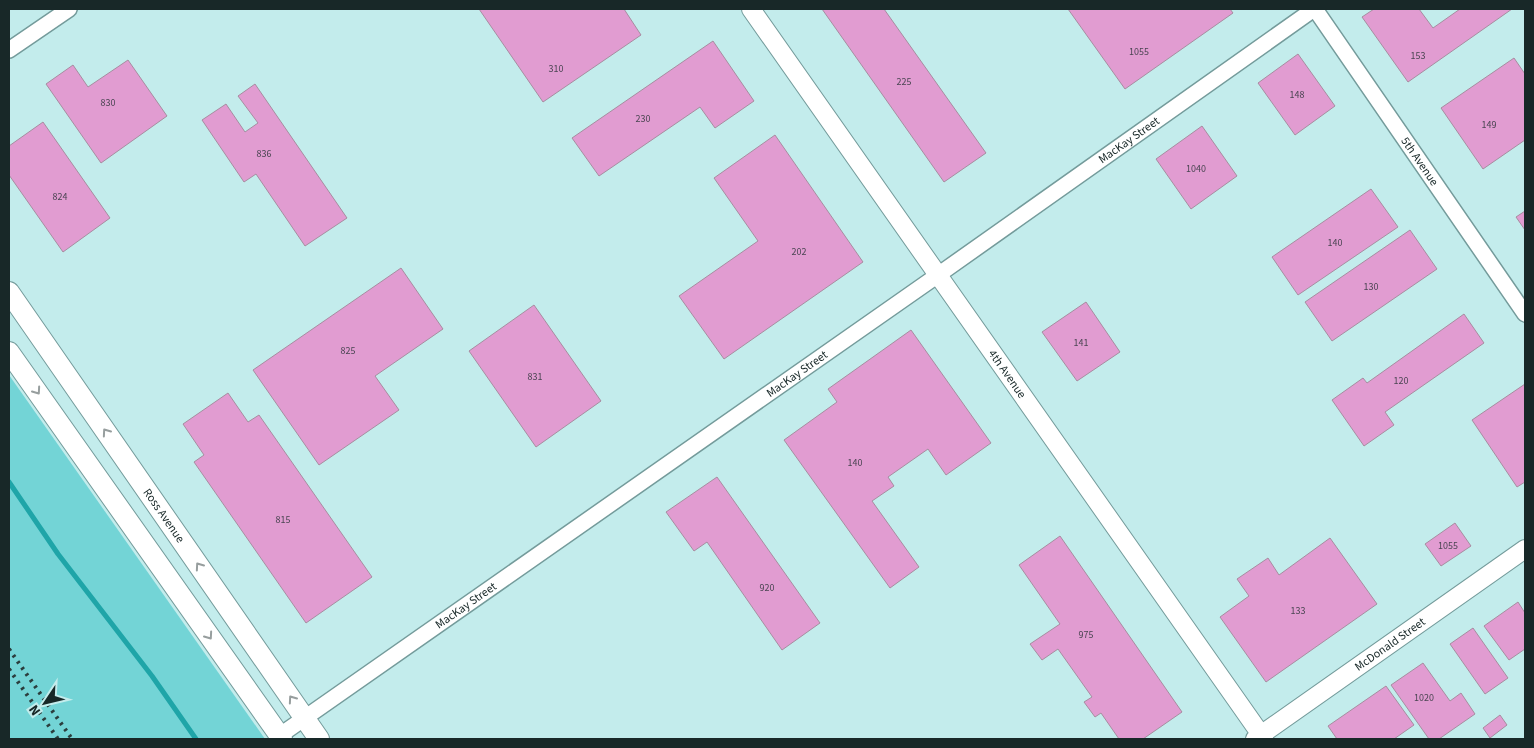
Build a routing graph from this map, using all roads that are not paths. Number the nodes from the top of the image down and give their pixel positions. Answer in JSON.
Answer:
{"nodes":[{"id":1,"x":69,"y":9,"type":"edge"},
{"id":2,"x":751,"y":9,"type":"edge"},
{"id":3,"x":1314,"y":9,"type":"edge"},
{"id":4,"x":9,"y":50,"type":"edge"},
{"id":5,"x":938,"y":276,"type":"junction"},
{"id":6,"x":9,"y":292,"type":"edge"},
{"id":7,"x":1525,"y":314,"type":"edge"},
{"id":8,"x":9,"y":352,"type":"edge"},
{"id":9,"x":1525,"y":549,"type":"edge"},
{"id":10,"x":305,"y":719,"type":"junction"},
{"id":11,"x":281,"y":738,"type":"edge"},
{"id":12,"x":1260,"y":738,"type":"edge"},
{"id":13,"x":320,"y":739,"type":"edge"}],
"edges":[{"from":1,"to":4,"type":"street"},
{"from":2,"to":5,"type":"street","name":"4th Avenue"},
{"from":3,"to":5,"type":"street","name":"MacKay Street"},
{"from":3,"to":7,"type":"street","name":"5th Avenue"},
{"from":5,"to":10,"type":"street","name":"MacKay Street"},
{"from":5,"to":12,"type":"street","name":"4th Avenue"},
{"from":10,"to":6,"type":"main road","name":"Ross Avenue","one_way":true},
{"from":8,"to":11,"type":"main road","one_way":true},
{"from":9,"to":12,"type":"street","name":"McDonald Street"},
{"from":10,"to":11,"type":"street","name":"MacKay Street"},
{"from":10,"to":13,"type":"main road","name":"Ross Avenue"}]}
